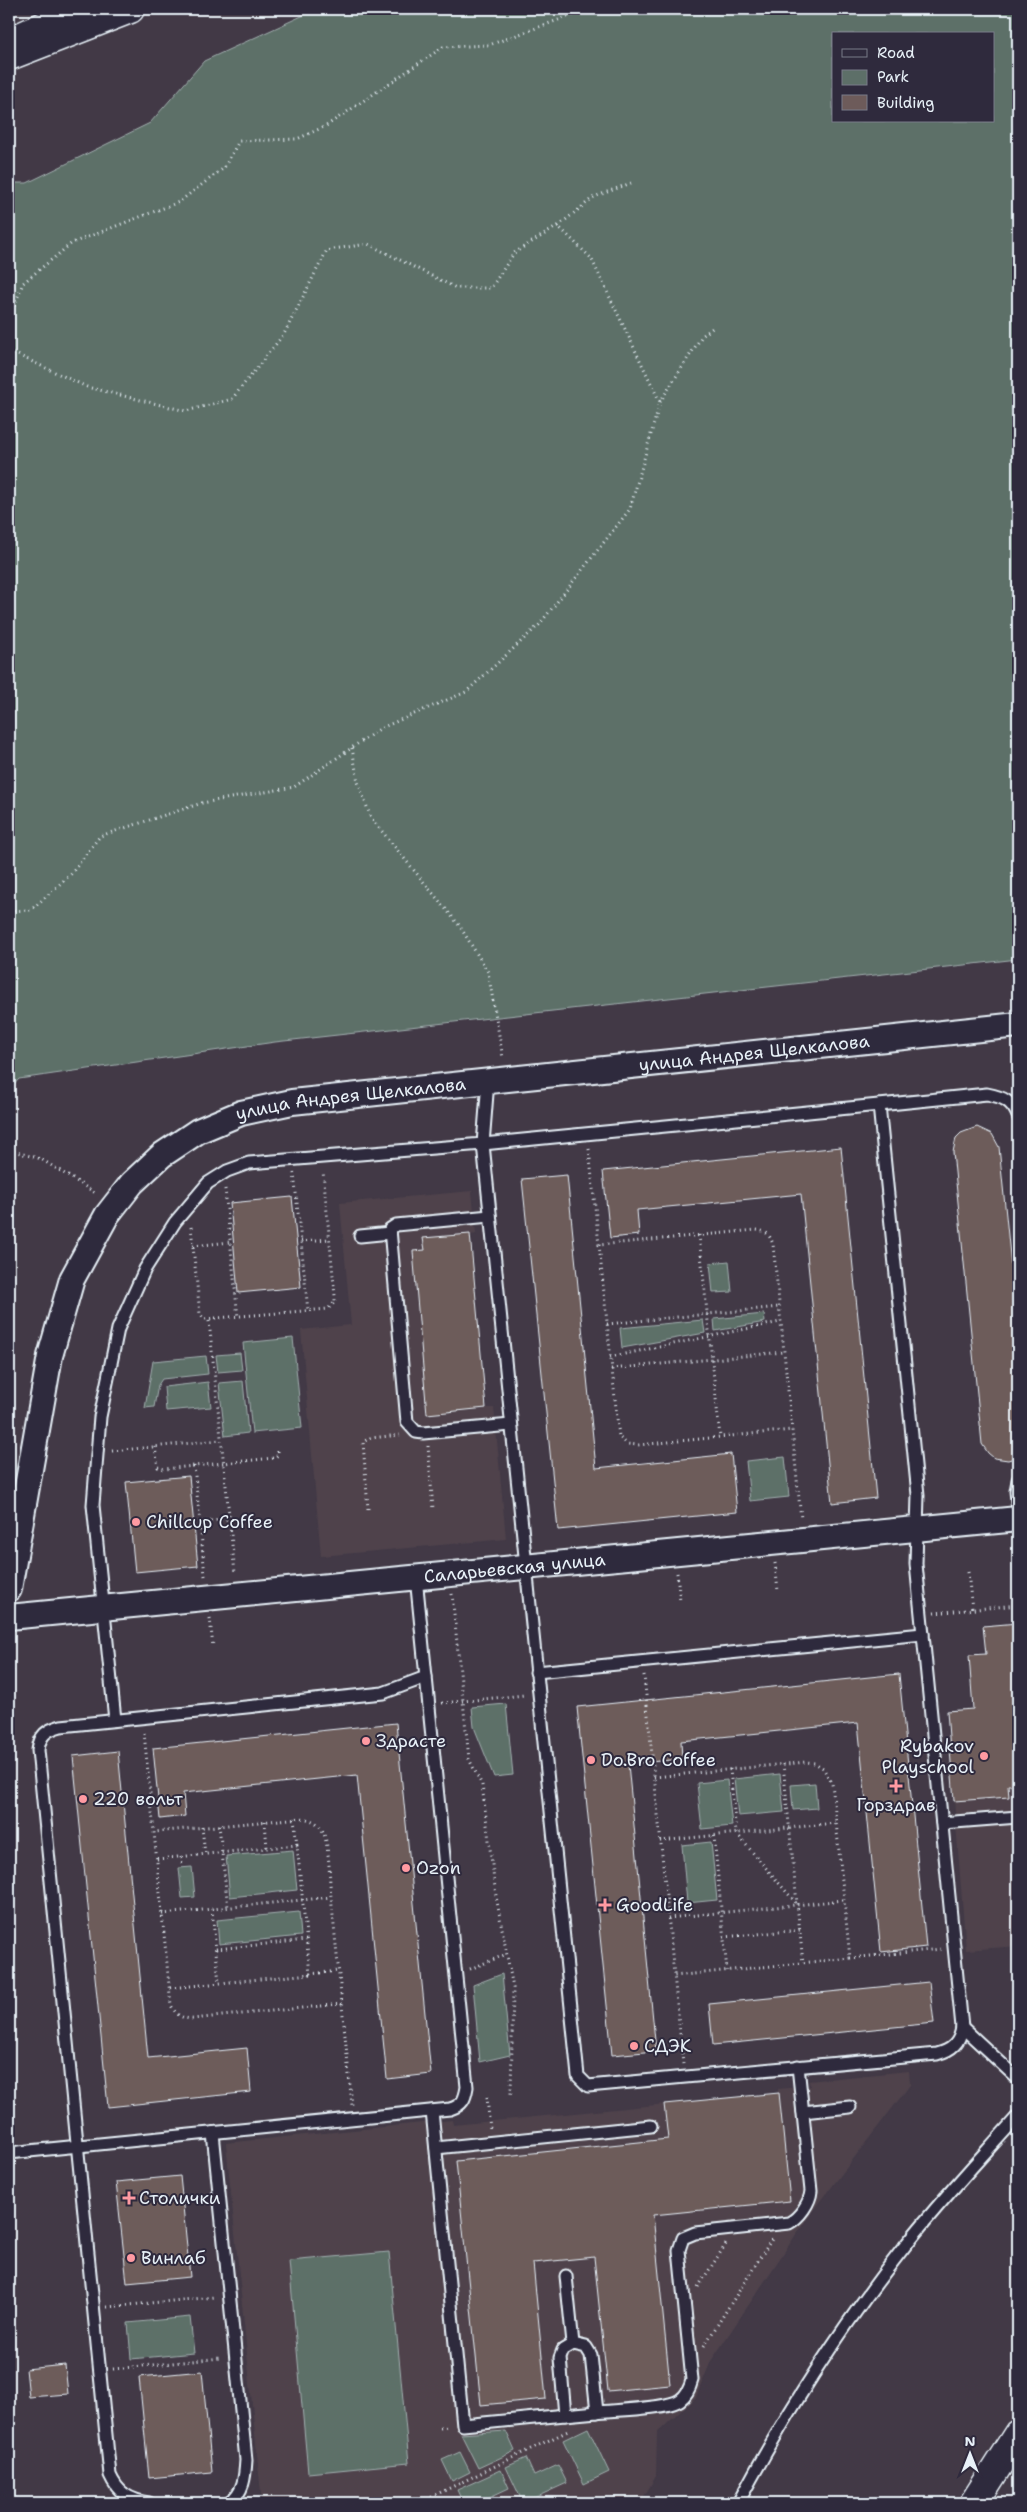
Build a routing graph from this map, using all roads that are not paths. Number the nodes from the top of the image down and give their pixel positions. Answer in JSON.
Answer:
{"nodes":[{"id":1,"x":81,"y":9,"type":"edge"},
{"id":2,"x":130,"y":9,"type":"edge"},
{"id":3,"x":9,"y":42,"type":"edge"},
{"id":4,"x":9,"y":56,"type":"edge"},
{"id":5,"x":1018,"y":1025,"type":"edge"},
{"id":6,"x":497,"y":1080,"type":"junction"},
{"id":7,"x":879,"y":1105,"type":"junction"},
{"id":8,"x":1018,"y":1116,"type":"edge"},
{"id":9,"x":483,"y":1144,"type":"junction"},
{"id":10,"x":490,"y":1216,"type":"junction"},
{"id":11,"x":390,"y":1233,"type":"junction"},
{"id":12,"x":360,"y":1236,"type":"dead end"},
{"id":13,"x":511,"y":1426,"type":"junction"},
{"id":14,"x":1018,"y":1480,"type":"edge"},
{"id":15,"x":1018,"y":1511,"type":"edge"},
{"id":16,"x":1018,"y":1519,"type":"edge"},
{"id":17,"x":917,"y":1529,"type":"junction"},
{"id":18,"x":525,"y":1567,"type":"junction"},
{"id":19,"x":416,"y":1577,"type":"junction"},
{"id":20,"x":9,"y":1589,"type":"edge"},
{"id":21,"x":103,"y":1608,"type":"junction"},
{"id":22,"x":9,"y":1617,"type":"edge"},
{"id":23,"x":923,"y":1634,"type":"junction"},
{"id":24,"x":536,"y":1672,"type":"junction"},
{"id":25,"x":426,"y":1677,"type":"junction"},
{"id":26,"x":115,"y":1720,"type":"junction"},
{"id":27,"x":1018,"y":1816,"type":"edge"},
{"id":28,"x":942,"y":1822,"type":"junction"},
{"id":29,"x":962,"y":2027,"type":"junction"},
{"id":30,"x":798,"y":2066,"type":"junction"},
{"id":31,"x":1018,"y":2080,"type":"edge"},
{"id":32,"x":850,"y":2107,"type":"dead end"},
{"id":33,"x":432,"y":2111,"type":"junction"},
{"id":34,"x":803,"y":2112,"type":"junction"},
{"id":35,"x":1018,"y":2116,"type":"edge"},
{"id":36,"x":651,"y":2126,"type":"dead end"},
{"id":37,"x":213,"y":2133,"type":"junction"},
{"id":38,"x":77,"y":2146,"type":"junction"},
{"id":39,"x":436,"y":2148,"type":"junction"},
{"id":40,"x":9,"y":2153,"type":"edge"},
{"id":41,"x":566,"y":2276,"type":"dead end"},
{"id":42,"x":573,"y":2344,"type":"junction"},
{"id":43,"x":597,"y":2412,"type":"junction"},
{"id":44,"x":565,"y":2415,"type":"junction"},
{"id":45,"x":1018,"y":2434,"type":"edge"},
{"id":46,"x":149,"y":2503,"type":"edge"},
{"id":47,"x":229,"y":2503,"type":"edge"},
{"id":48,"x":738,"y":2503,"type":"edge"},
{"id":49,"x":974,"y":2503,"type":"edge"}],
"edges":[{"from":1,"to":3,"type":"main road"},
{"from":2,"to":4,"type":"main road"},
{"from":5,"to":6,"type":"street","name":"улица Андрея Щелкалова"},
{"from":6,"to":9,"type":"lane"},
{"from":6,"to":20,"type":"street","name":"улица Андрея Щелкалова"},
{"from":7,"to":8,"type":"lane"},
{"from":7,"to":9,"type":"lane"},
{"from":7,"to":17,"type":"lane"},
{"from":9,"to":10,"type":"lane"},
{"from":9,"to":21,"type":"lane"},
{"from":10,"to":11,"type":"lane"},
{"from":10,"to":13,"type":"lane"},
{"from":11,"to":12,"type":"lane"},
{"from":11,"to":13,"type":"lane"},
{"from":13,"to":18,"type":"lane"},
{"from":14,"to":15,"type":"lane"},
{"from":16,"to":17,"type":"street","name":"Саларьевская улица"},
{"from":17,"to":18,"type":"street","name":"Саларьевская улица"},
{"from":17,"to":23,"type":"lane"},
{"from":18,"to":19,"type":"street","name":"Саларьевская улица"},
{"from":18,"to":24,"type":"lane"},
{"from":19,"to":21,"type":"street","name":"Саларьевская улица"},
{"from":19,"to":25,"type":"lane"},
{"from":21,"to":22,"type":"street","name":"Саларьевская улица"},
{"from":21,"to":26,"type":"lane"},
{"from":23,"to":24,"type":"lane"},
{"from":23,"to":28,"type":"lane"},
{"from":24,"to":30,"type":"lane"},
{"from":25,"to":26,"type":"lane"},
{"from":25,"to":33,"type":"lane"},
{"from":26,"to":38,"type":"lane"},
{"from":27,"to":28,"type":"lane"},
{"from":28,"to":29,"type":"lane"},
{"from":29,"to":30,"type":"lane"},
{"from":29,"to":31,"type":"lane"},
{"from":30,"to":34,"type":"lane"},
{"from":32,"to":34,"type":"lane"},
{"from":33,"to":37,"type":"lane"},
{"from":33,"to":39,"type":"lane"},
{"from":34,"to":43,"type":"lane"},
{"from":35,"to":48,"type":"lane"},
{"from":36,"to":39,"type":"lane"},
{"from":37,"to":38,"type":"lane"},
{"from":37,"to":47,"type":"lane"},
{"from":38,"to":40,"type":"lane"},
{"from":38,"to":46,"type":"lane"},
{"from":39,"to":44,"type":"lane"},
{"from":41,"to":42,"type":"lane"},
{"from":42,"to":43,"type":"lane"},
{"from":42,"to":44,"type":"lane"},
{"from":43,"to":44,"type":"lane"},
{"from":45,"to":49,"type":"main road"}]}
